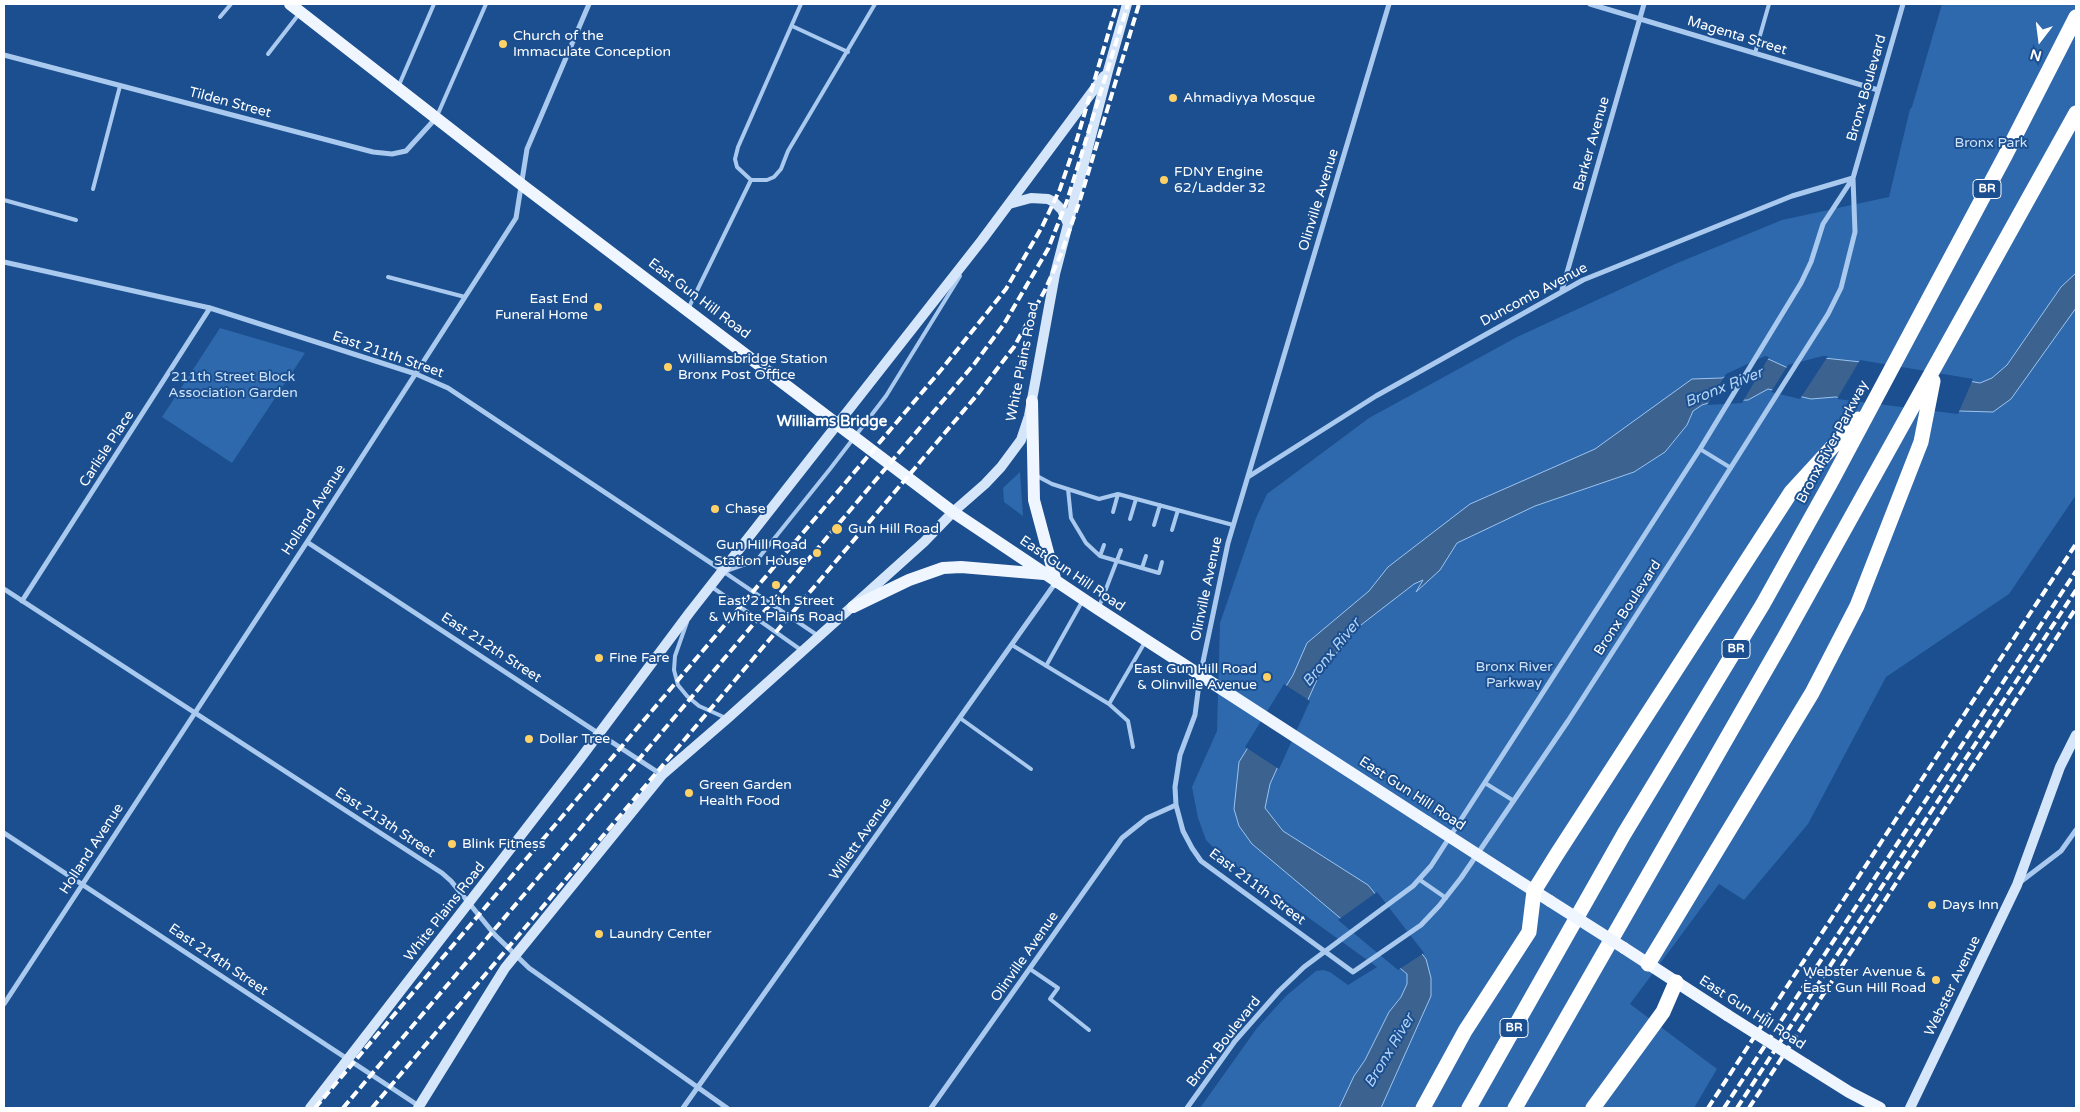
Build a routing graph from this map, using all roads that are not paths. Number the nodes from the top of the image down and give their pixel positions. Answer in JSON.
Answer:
{"nodes":[{"id":1,"x":230,"y":4,"type":"edge"},
{"id":2,"x":290,"y":4,"type":"edge"},
{"id":3,"x":434,"y":4,"type":"edge"},
{"id":4,"x":486,"y":4,"type":"edge"},
{"id":5,"x":589,"y":4,"type":"edge"},
{"id":6,"x":802,"y":4,"type":"edge"},
{"id":7,"x":875,"y":4,"type":"edge"},
{"id":8,"x":1127,"y":4,"type":"edge"},
{"id":9,"x":1390,"y":4,"type":"edge"},
{"id":10,"x":1590,"y":4,"type":"edge"},
{"id":11,"x":1644,"y":4,"type":"edge"},
{"id":12,"x":1770,"y":4,"type":"edge"},
{"id":13,"x":1903,"y":4,"type":"edge"},
{"id":14,"x":301,"y":12,"type":"junction"},
{"id":15,"x":220,"y":17,"type":"dead end"},
{"id":16,"x":2076,"y":17,"type":"edge"},
{"id":17,"x":1640,"y":19,"type":"junction"},
{"id":18,"x":792,"y":26,"type":"junction"},
{"id":19,"x":848,"y":52,"type":"junction"},
{"id":20,"x":1755,"y":53,"type":"junction"},
{"id":21,"x":268,"y":54,"type":"dead end"},
{"id":22,"x":4,"y":55,"type":"edge"},
{"id":23,"x":1108,"y":72,"type":"junction"},
{"id":24,"x":120,"y":86,"type":"junction"},
{"id":25,"x":398,"y":87,"type":"junction"},
{"id":26,"x":1878,"y":90,"type":"junction"},
{"id":27,"x":2076,"y":113,"type":"edge"},
{"id":28,"x":437,"y":117,"type":"junction"},
{"id":29,"x":1853,"y":178,"type":"junction"},
{"id":30,"x":751,"y":180,"type":"junction"},
{"id":31,"x":522,"y":184,"type":"junction"},
{"id":32,"x":93,"y":189,"type":"dead end"},
{"id":33,"x":4,"y":200,"type":"edge"},
{"id":34,"x":1009,"y":204,"type":"junction"},
{"id":35,"x":76,"y":220,"type":"dead end"},
{"id":36,"x":1068,"y":225,"type":"junction"},
{"id":37,"x":982,"y":240,"type":"junction"},
{"id":38,"x":4,"y":262,"type":"edge"},
{"id":39,"x":388,"y":277,"type":"dead end"},
{"id":40,"x":1562,"y":290,"type":"junction"},
{"id":41,"x":465,"y":297,"type":"junction"},
{"id":42,"x":210,"y":308,"type":"junction"},
{"id":43,"x":688,"y":309,"type":"junction"},
{"id":44,"x":1936,"y":366,"type":"junction"},
{"id":45,"x":416,"y":374,"type":"junction"},
{"id":46,"x":1032,"y":401,"type":"junction"},
{"id":47,"x":1872,"y":404,"type":"junction"},
{"id":48,"x":838,"y":423,"type":"junction"},
{"id":49,"x":855,"y":436,"type":"junction"},
{"id":50,"x":1700,"y":449,"type":"junction"},
{"id":51,"x":1731,"y":468,"type":"junction"},
{"id":52,"x":1032,"y":474,"type":"junction"},
{"id":53,"x":1248,"y":477,"type":"junction"},
{"id":54,"x":1068,"y":489,"type":"junction"},
{"id":55,"x":1118,"y":494,"type":"junction"},
{"id":56,"x":1136,"y":499,"type":"junction"},
{"id":57,"x":1160,"y":505,"type":"junction"},
{"id":58,"x":1178,"y":510,"type":"junction"},
{"id":59,"x":953,"y":512,"type":"junction"},
{"id":60,"x":1113,"y":512,"type":"dead end"},
{"id":61,"x":1130,"y":518,"type":"dead end"},
{"id":62,"x":1154,"y":525,"type":"dead end"},
{"id":63,"x":1233,"y":525,"type":"junction"},
{"id":64,"x":1172,"y":530,"type":"dead end"},
{"id":65,"x":307,"y":542,"type":"junction"},
{"id":66,"x":1104,"y":545,"type":"dead end"},
{"id":67,"x":1121,"y":550,"type":"dead end"},
{"id":68,"x":1100,"y":556,"type":"junction"},
{"id":69,"x":1146,"y":556,"type":"dead end"},
{"id":70,"x":1118,"y":561,"type":"junction"},
{"id":71,"x":1162,"y":562,"type":"dead end"},
{"id":72,"x":1142,"y":568,"type":"junction"},
{"id":73,"x":724,"y":572,"type":"junction"},
{"id":74,"x":1045,"y":574,"type":"junction"},
{"id":75,"x":1056,"y":582,"type":"junction"},
{"id":76,"x":712,"y":586,"type":"junction"},
{"id":77,"x":4,"y":589,"type":"edge"},
{"id":78,"x":1084,"y":600,"type":"junction"},
{"id":79,"x":22,"y":601,"type":"junction"},
{"id":80,"x":853,"y":607,"type":"junction"},
{"id":81,"x":1098,"y":609,"type":"junction"},
{"id":82,"x":690,"y":612,"type":"junction"},
{"id":83,"x":819,"y":637,"type":"junction"},
{"id":84,"x":1146,"y":640,"type":"junction"},
{"id":85,"x":1012,"y":645,"type":"junction"},
{"id":86,"x":803,"y":651,"type":"junction"},
{"id":87,"x":1046,"y":666,"type":"junction"},
{"id":88,"x":1200,"y":676,"type":"junction"},
{"id":89,"x":1109,"y":704,"type":"junction"},
{"id":90,"x":194,"y":712,"type":"junction"},
{"id":91,"x":728,"y":718,"type":"junction"},
{"id":92,"x":960,"y":718,"type":"junction"},
{"id":93,"x":599,"y":733,"type":"junction"},
{"id":94,"x":2076,"y":735,"type":"edge"},
{"id":95,"x":1133,"y":747,"type":"dead end"},
{"id":96,"x":1031,"y":769,"type":"dead end"},
{"id":97,"x":662,"y":775,"type":"junction"},
{"id":98,"x":1485,"y":783,"type":"junction"},
{"id":99,"x":1514,"y":801,"type":"junction"},
{"id":100,"x":1176,"y":805,"type":"junction"},
{"id":101,"x":2076,"y":830,"type":"edge"},
{"id":102,"x":4,"y":832,"type":"edge"},
{"id":103,"x":1420,"y":880,"type":"junction"},
{"id":104,"x":82,"y":884,"type":"junction"},
{"id":105,"x":2017,"y":885,"type":"junction"},
{"id":106,"x":1534,"y":890,"type":"junction"},
{"id":107,"x":1446,"y":898,"type":"junction"},
{"id":108,"x":468,"y":904,"type":"junction"},
{"id":109,"x":1325,"y":951,"type":"junction"},
{"id":110,"x":514,"y":955,"type":"junction"},
{"id":111,"x":1648,"y":964,"type":"junction"},
{"id":112,"x":1030,"y":969,"type":"junction"},
{"id":113,"x":1676,"y":982,"type":"junction"},
{"id":114,"x":4,"y":1004,"type":"edge"},
{"id":115,"x":1088,"y":1030,"type":"dead end"},
{"id":116,"x":348,"y":1061,"type":"junction"},
{"id":117,"x":698,"y":1089,"type":"junction"},
{"id":118,"x":419,"y":1107,"type":"edge"},
{"id":119,"x":310,"y":1108,"type":"edge"},
{"id":120,"x":684,"y":1108,"type":"edge"},
{"id":121,"x":726,"y":1108,"type":"edge"},
{"id":122,"x":932,"y":1108,"type":"edge"},
{"id":123,"x":1187,"y":1108,"type":"edge"},
{"id":124,"x":1423,"y":1108,"type":"edge"},
{"id":125,"x":1469,"y":1108,"type":"edge"},
{"id":126,"x":1515,"y":1108,"type":"edge"},
{"id":127,"x":1593,"y":1108,"type":"edge"},
{"id":128,"x":1880,"y":1108,"type":"edge"},
{"id":129,"x":1910,"y":1108,"type":"edge"}],
"edges":[{"from":1,"to":15,"type":"lane"},
{"from":2,"to":14,"type":"main road","name":"East Gun Hill Road"},
{"from":3,"to":25,"type":"lane"},
{"from":4,"to":28,"type":"lane"},
{"from":5,"to":31,"type":"street","name":"Holland Avenue"},
{"from":6,"to":18,"type":"lane"},
{"from":7,"to":19,"type":"lane"},
{"from":8,"to":23,"type":"main road","name":"White Plains Road"},
{"from":9,"to":53,"type":"street","name":"Olinville Avenue"},
{"from":10,"to":17,"type":"street","name":"Magenta Street"},
{"from":11,"to":17,"type":"street","name":"Barker Avenue"},
{"from":12,"to":20,"type":"lane"},
{"from":13,"to":26,"type":"street","name":"Bronx Boulevard"},
{"from":14,"to":21,"type":"lane"},
{"from":14,"to":25,"type":"main road","name":"East Gun Hill Road"},
{"from":16,"to":47,"type":"highway","name":"Bronx River Parkway","number":"BR"},
{"from":17,"to":20,"type":"street","name":"Magenta Street"},
{"from":17,"to":40,"type":"street","name":"Barker Avenue"},
{"from":18,"to":19,"type":"lane"},
{"from":18,"to":30,"type":"lane"},
{"from":19,"to":30,"type":"lane"},
{"from":20,"to":26,"type":"street","name":"Magenta Street"},
{"from":22,"to":24,"type":"street","name":"Tilden Street"},
{"from":23,"to":34,"type":"main road","name":"White Plains Road"},
{"from":23,"to":36,"type":"main road","name":"White Plains Road"},
{"from":24,"to":28,"type":"street","name":"Tilden Street"},
{"from":24,"to":32,"type":"lane"},
{"from":25,"to":28,"type":"main road","name":"East Gun Hill Road"},
{"from":26,"to":29,"type":"street","name":"Bronx Boulevard"},
{"from":27,"to":44,"type":"highway","number":"BR"},
{"from":28,"to":31,"type":"main road","name":"East Gun Hill Road"},
{"from":29,"to":40,"type":"street","name":"Duncomb Avenue"},
{"from":29,"to":50,"type":"street","name":"Bronx Boulevard"},
{"from":29,"to":51,"type":"street","name":"Bronx Boulevard"},
{"from":30,"to":43,"type":"lane"},
{"from":31,"to":41,"type":"street","name":"Holland Avenue"},
{"from":31,"to":43,"type":"main road","name":"East Gun Hill Road"},
{"from":33,"to":35,"type":"lane"},
{"from":34,"to":36,"type":"main road"},
{"from":34,"to":37,"type":"main road","name":"White Plains Road"},
{"from":36,"to":46,"type":"main road","name":"White Plains Road"},
{"from":37,"to":48,"type":"main road","name":"White Plains Road"},
{"from":37,"to":49,"type":"lane","name":"White Plains Road"},
{"from":38,"to":42,"type":"street","name":"East 211th Street"},
{"from":39,"to":41,"type":"lane"},
{"from":40,"to":53,"type":"street","name":"Duncomb Avenue"},
{"from":41,"to":45,"type":"street","name":"Holland Avenue"},
{"from":42,"to":45,"type":"street","name":"East 211th Street"},
{"from":42,"to":79,"type":"street","name":"Carlisle Place"},
{"from":43,"to":48,"type":"main road","name":"East Gun Hill Road"},
{"from":44,"to":111,"type":"highway"},
{"from":44,"to":126,"type":"highway","number":"BR"},
{"from":45,"to":65,"type":"street","name":"Holland Avenue"},
{"from":45,"to":73,"type":"street","name":"East 211th Street"},
{"from":46,"to":52,"type":"main road"},
{"from":46,"to":59,"type":"main road","name":"White Plains Road"},
{"from":47,"to":106,"type":"highway"},
{"from":47,"to":125,"type":"highway","name":"Bronx River Parkway","number":"BR"},
{"from":48,"to":49,"type":"main road","name":"East Gun Hill Road"},
{"from":48,"to":73,"type":"main road","name":"White Plains Road"},
{"from":49,"to":59,"type":"main road","name":"East Gun Hill Road"},
{"from":49,"to":73,"type":"lane","name":"White Plains Road"},
{"from":50,"to":51,"type":"lane"},
{"from":50,"to":98,"type":"street","name":"Bronx Boulevard"},
{"from":51,"to":99,"type":"street","name":"Bronx Boulevard"},
{"from":52,"to":54,"type":"lane"},
{"from":52,"to":75,"type":"main road"},
{"from":53,"to":63,"type":"street","name":"Olinville Avenue"},
{"from":54,"to":55,"type":"lane"},
{"from":54,"to":68,"type":"lane"},
{"from":55,"to":56,"type":"lane"},
{"from":55,"to":60,"type":"lane"},
{"from":56,"to":57,"type":"lane"},
{"from":56,"to":61,"type":"lane"},
{"from":57,"to":58,"type":"lane"},
{"from":57,"to":62,"type":"lane"},
{"from":58,"to":63,"type":"lane"},
{"from":58,"to":64,"type":"lane"},
{"from":59,"to":74,"type":"main road","name":"East Gun Hill Road"},
{"from":59,"to":80,"type":"main road","name":"White Plains Road"},
{"from":63,"to":88,"type":"street","name":"Olinville Avenue"},
{"from":65,"to":90,"type":"street","name":"Holland Avenue"},
{"from":65,"to":93,"type":"street","name":"East 212th Street"},
{"from":66,"to":68,"type":"lane"},
{"from":67,"to":70,"type":"lane"},
{"from":68,"to":70,"type":"lane"},
{"from":69,"to":72,"type":"lane"},
{"from":70,"to":72,"type":"lane"},
{"from":70,"to":81,"type":"lane"},
{"from":71,"to":72,"type":"lane"},
{"from":73,"to":76,"type":"main road","name":"White Plains Road"},
{"from":73,"to":83,"type":"lane","name":"East 211th Street"},
{"from":74,"to":75,"type":"main road","name":"East Gun Hill Road"},
{"from":74,"to":80,"type":"main road"},
{"from":75,"to":78,"type":"main road","name":"East Gun Hill Road"},
{"from":75,"to":85,"type":"street","name":"Willett Avenue"},
{"from":76,"to":82,"type":"main road","name":"White Plains Road"},
{"from":76,"to":86,"type":"lane"},
{"from":77,"to":79,"type":"street","name":"East 213th Street"},
{"from":78,"to":81,"type":"main road","name":"East Gun Hill Road"},
{"from":78,"to":87,"type":"lane"},
{"from":79,"to":90,"type":"street","name":"East 213th Street"},
{"from":80,"to":83,"type":"main road","name":"White Plains Road"},
{"from":81,"to":84,"type":"main road","name":"East Gun Hill Road"},
{"from":82,"to":91,"type":"lane","name":"White Plains Road"},
{"from":82,"to":93,"type":"main road","name":"White Plains Road"},
{"from":83,"to":86,"type":"main road","name":"White Plains Road"},
{"from":84,"to":88,"type":"main road","name":"East Gun Hill Road"},
{"from":84,"to":89,"type":"lane"},
{"from":85,"to":87,"type":"lane"},
{"from":85,"to":92,"type":"street","name":"Willett Avenue"},
{"from":86,"to":91,"type":"main road","name":"White Plains Road"},
{"from":87,"to":89,"type":"lane"},
{"from":88,"to":100,"type":"street","name":"Olinville Avenue"},
{"from":88,"to":106,"type":"main road","name":"East Gun Hill Road","bridge":true},
{"from":89,"to":95,"type":"lane"},
{"from":90,"to":104,"type":"street","name":"Holland Avenue"},
{"from":90,"to":108,"type":"street","name":"East 213th Street"},
{"from":91,"to":97,"type":"main road","name":"White Plains Road"},
{"from":92,"to":96,"type":"lane"},
{"from":92,"to":117,"type":"street","name":"Willett Avenue"},
{"from":93,"to":97,"type":"street","name":"East 212th Street"},
{"from":93,"to":108,"type":"main road","name":"White Plains Road"},
{"from":94,"to":105,"type":"main road","name":"Webster Avenue"},
{"from":97,"to":110,"type":"main road","name":"White Plains Road"},
{"from":98,"to":99,"type":"lane"},
{"from":98,"to":103,"type":"street","name":"Bronx Boulevard"},
{"from":99,"to":107,"type":"street","name":"Bronx Boulevard"},
{"from":100,"to":109,"type":"street","name":"East 211th Street"},
{"from":100,"to":112,"type":"street","name":"Olinville Avenue"},
{"from":101,"to":105,"type":"street"},
{"from":102,"to":104,"type":"street","name":"East 214th Street"},
{"from":103,"to":107,"type":"lane"},
{"from":103,"to":109,"type":"street","name":"Bronx Boulevard"},
{"from":104,"to":114,"type":"street","name":"Holland Avenue"},
{"from":104,"to":116,"type":"street","name":"East 214th Street"},
{"from":105,"to":129,"type":"main road","name":"Webster Avenue"},
{"from":106,"to":111,"type":"main road","name":"East Gun Hill Road","bridge":true},
{"from":106,"to":124,"type":"highway"},
{"from":107,"to":109,"type":"street","name":"Bronx Boulevard"},
{"from":108,"to":110,"type":"street","name":"East 213th Street"},
{"from":108,"to":116,"type":"main road","name":"White Plains Road"},
{"from":109,"to":123,"type":"street","name":"Bronx Boulevard"},
{"from":110,"to":117,"type":"street","name":"East 213th Street"},
{"from":110,"to":118,"type":"main road","name":"White Plains Road"},
{"from":111,"to":113,"type":"main road","name":"East Gun Hill Road"},
{"from":112,"to":115,"type":"lane"},
{"from":112,"to":122,"type":"street","name":"Olinville Avenue"},
{"from":113,"to":127,"type":"highway"},
{"from":113,"to":128,"type":"main road","name":"East Gun Hill Road","bridge":true},
{"from":116,"to":118,"type":"street","name":"East 214th Street"},
{"from":116,"to":119,"type":"main road","name":"White Plains Road"},
{"from":117,"to":120,"type":"street","name":"Willett Avenue"},
{"from":117,"to":121,"type":"street","name":"East 213th Street"}]}
